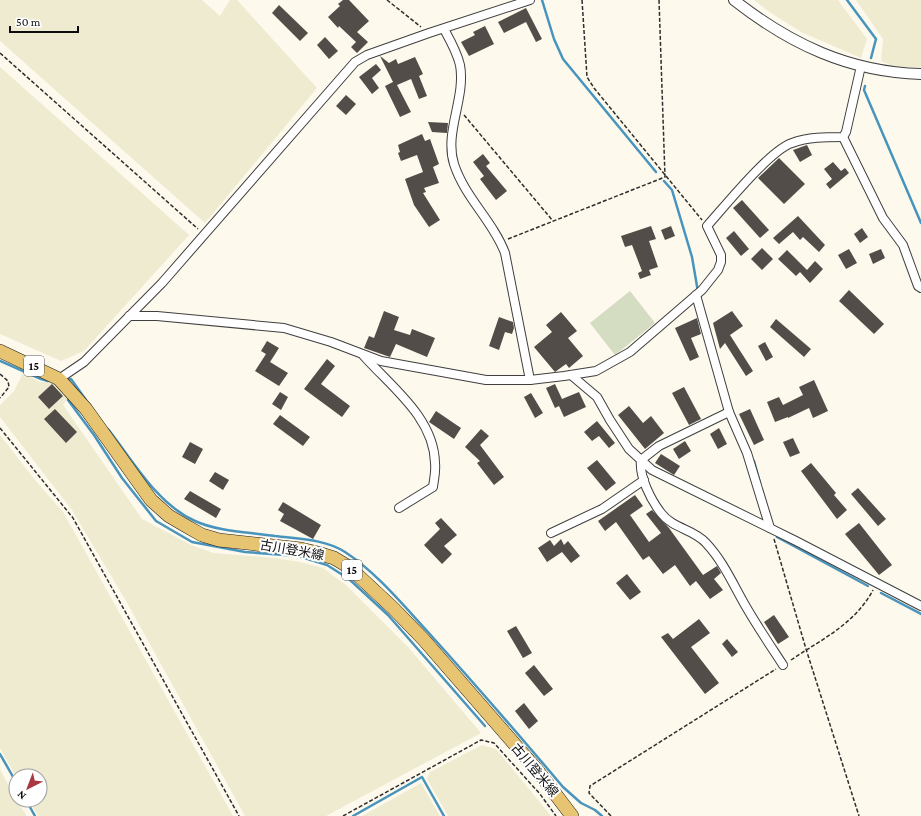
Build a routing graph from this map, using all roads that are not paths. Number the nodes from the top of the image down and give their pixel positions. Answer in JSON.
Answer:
{"nodes":[{"id":1,"x":530,"y":0,"type":"edge"},
{"id":2,"x":734,"y":0,"type":"edge"},
{"id":3,"x":444,"y":28,"type":"junction"},
{"id":4,"x":861,"y":66,"type":"junction"},
{"id":5,"x":921,"y":74,"type":"edge"},
{"id":6,"x":843,"y":137,"type":"junction"},
{"id":7,"x":921,"y":288,"type":"edge"},
{"id":8,"x":699,"y":293,"type":"junction"},
{"id":9,"x":129,"y":316,"type":"junction"},
{"id":10,"x":0,"y":351,"type":"edge"},
{"id":11,"x":363,"y":354,"type":"junction"},
{"id":12,"x":571,"y":375,"type":"junction"},
{"id":13,"x":59,"y":378,"type":"junction"},
{"id":14,"x":530,"y":380,"type":"junction"},
{"id":15,"x":728,"y":412,"type":"junction"},
{"id":16,"x":641,"y":460,"type":"junction"},
{"id":17,"x":644,"y":480,"type":"junction"},
{"id":18,"x":399,"y":508,"type":"dead end"},
{"id":19,"x":770,"y":528,"type":"junction"},
{"id":20,"x":551,"y":534,"type":"dead end"},
{"id":21,"x":921,"y":606,"type":"edge"},
{"id":22,"x":783,"y":665,"type":"road end"},
{"id":23,"x":572,"y":816,"type":"edge"}],
"edges":[{"from":1,"to":3,"type":"street"},
{"from":2,"to":4,"type":"street"},
{"from":3,"to":9,"type":"street"},
{"from":3,"to":14,"type":"street"},
{"from":4,"to":5,"type":"street"},
{"from":4,"to":6,"type":"street"},
{"from":6,"to":7,"type":"street"},
{"from":6,"to":8,"type":"street"},
{"from":8,"to":12,"type":"street"},
{"from":8,"to":15,"type":"street"},
{"from":9,"to":11,"type":"street"},
{"from":9,"to":13,"type":"street"},
{"from":10,"to":13,"type":"main road","name":"古川登米線","number":"15"},
{"from":11,"to":14,"type":"street"},
{"from":11,"to":18,"type":"street"},
{"from":12,"to":14,"type":"street"},
{"from":12,"to":16,"type":"street"},
{"from":13,"to":23,"type":"main road","name":"古川登米線","number":"15"},
{"from":15,"to":16,"type":"street"},
{"from":15,"to":19,"type":"street"},
{"from":16,"to":17,"type":"street"},
{"from":16,"to":19,"type":"street"},
{"from":17,"to":20,"type":"street"},
{"from":17,"to":22,"type":"street"},
{"from":19,"to":21,"type":"street"}]}
